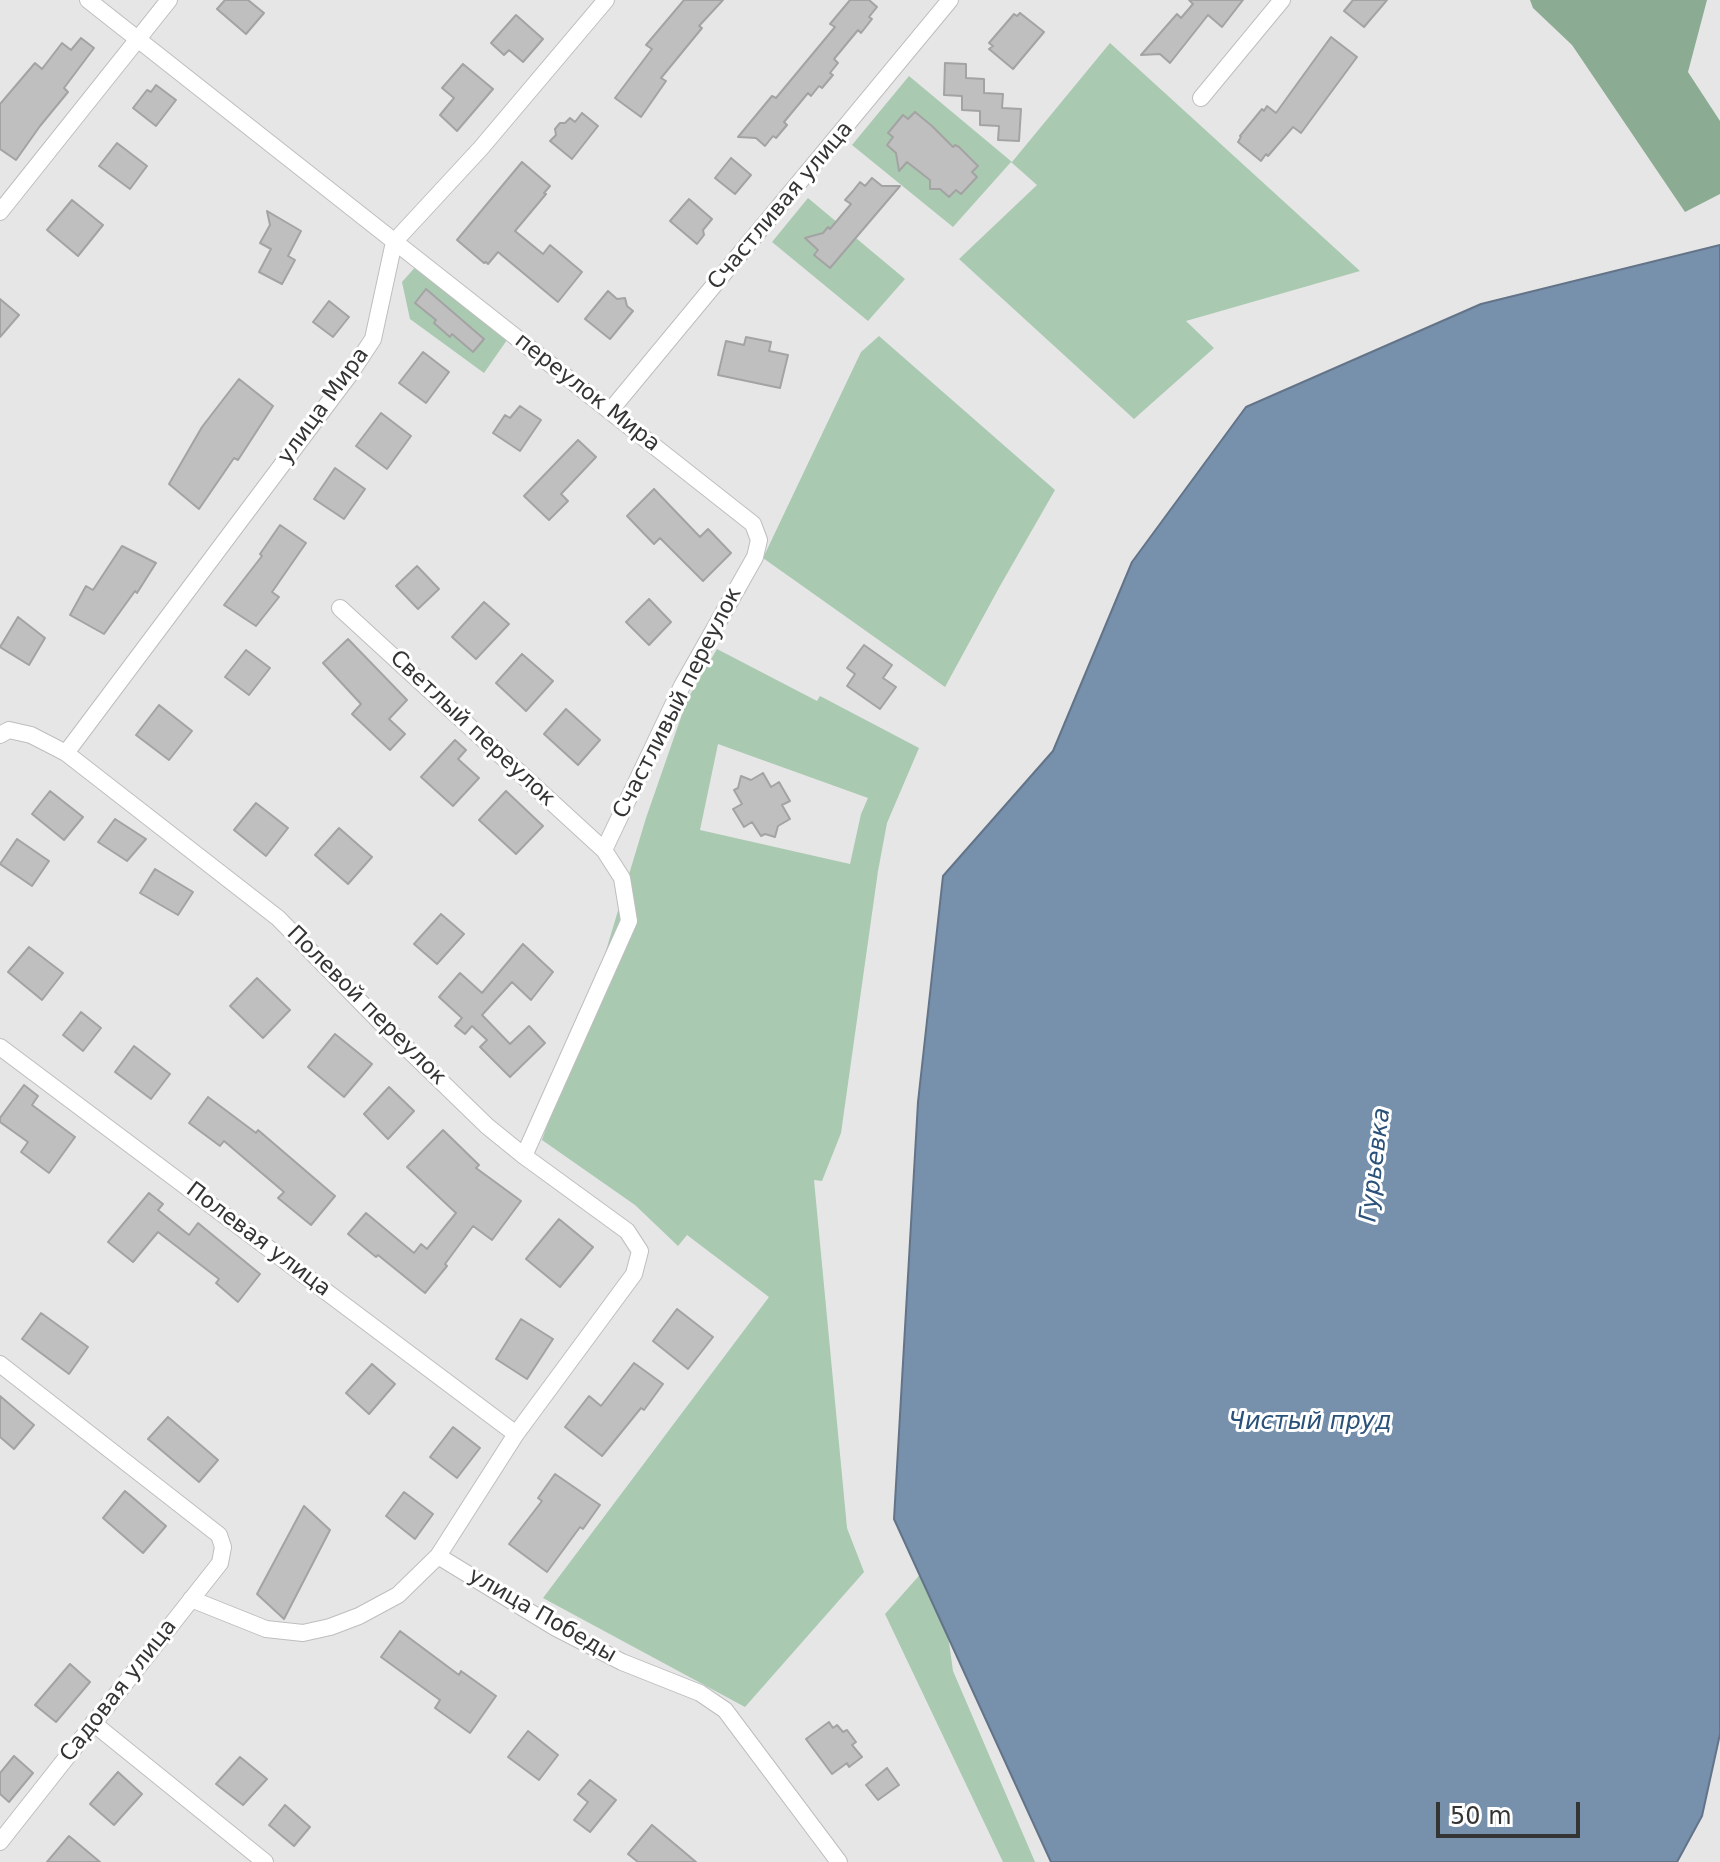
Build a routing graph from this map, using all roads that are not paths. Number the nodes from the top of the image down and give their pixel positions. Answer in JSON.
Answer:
{"nodes":[{"id":1,"x":88,"y":0,"type":"edge"},
{"id":2,"x":169,"y":0,"type":"edge"},
{"id":3,"x":606,"y":0,"type":"edge"},
{"id":4,"x":950,"y":0,"type":"edge"},
{"id":5,"x":1282,"y":0,"type":"edge"},
{"id":6,"x":139,"y":39,"type":"junction"},
{"id":7,"x":1201,"y":98,"type":"dead end"},
{"id":8,"x":0,"y":212,"type":"edge"},
{"id":9,"x":394,"y":242,"type":"junction"},
{"id":10,"x":610,"y":411,"type":"junction"},
{"id":11,"x":755,"y":557,"type":"joint"},
{"id":12,"x":340,"y":608,"type":"dead end"},
{"id":13,"x":0,"y":735,"type":"edge"},
{"id":14,"x":66,"y":753,"type":"junction"},
{"id":15,"x":604,"y":850,"type":"junction"},
{"id":16,"x":0,"y":1047,"type":"edge"},
{"id":17,"x":524,"y":1156,"type":"junction"},
{"id":18,"x":0,"y":1364,"type":"edge"},
{"id":19,"x":516,"y":1434,"type":"junction"},
{"id":20,"x":438,"y":1556,"type":"junction"},
{"id":21,"x":191,"y":1599,"type":"junction"},
{"id":22,"x":93,"y":1723,"type":"junction"},
{"id":23,"x":0,"y":1842,"type":"edge"},
{"id":24,"x":265,"y":1862,"type":"edge"},
{"id":25,"x":839,"y":1862,"type":"edge"}],
"edges":[{"from":1,"to":6,"type":"street","name":"переулок Мира"},
{"from":2,"to":6,"type":"street"},
{"from":3,"to":9,"type":"street"},
{"from":4,"to":10,"type":"street","name":"Счастливая улица"},
{"from":5,"to":7,"type":"street"},
{"from":6,"to":8,"type":"street"},
{"from":6,"to":9,"type":"street","name":"переулок Мира"},
{"from":9,"to":10,"type":"street","name":"переулок Мира"},
{"from":9,"to":14,"type":"street","name":"улица Мира"},
{"from":10,"to":11,"type":"street","name":"переулок Мира"},
{"from":11,"to":15,"type":"street","name":"Счастливый переулок"},
{"from":12,"to":15,"type":"street","name":"Светлый переулок"},
{"from":13,"to":14,"type":"street"},
{"from":14,"to":17,"type":"street","name":"Полевой переулок"},
{"from":15,"to":17,"type":"street","name":"Светлый переулок"},
{"from":16,"to":19,"type":"street","name":"Полевая улица"},
{"from":17,"to":19,"type":"street","name":"Полевой переулок"},
{"from":18,"to":21,"type":"street","name":"Садовая улица"},
{"from":19,"to":20,"type":"street"},
{"from":20,"to":21,"type":"street"},
{"from":20,"to":25,"type":"street","name":"улица Победы"},
{"from":21,"to":22,"type":"street","name":"Садовая улица"},
{"from":22,"to":23,"type":"street","name":"Садовая улица"},
{"from":22,"to":24,"type":"street"}]}
